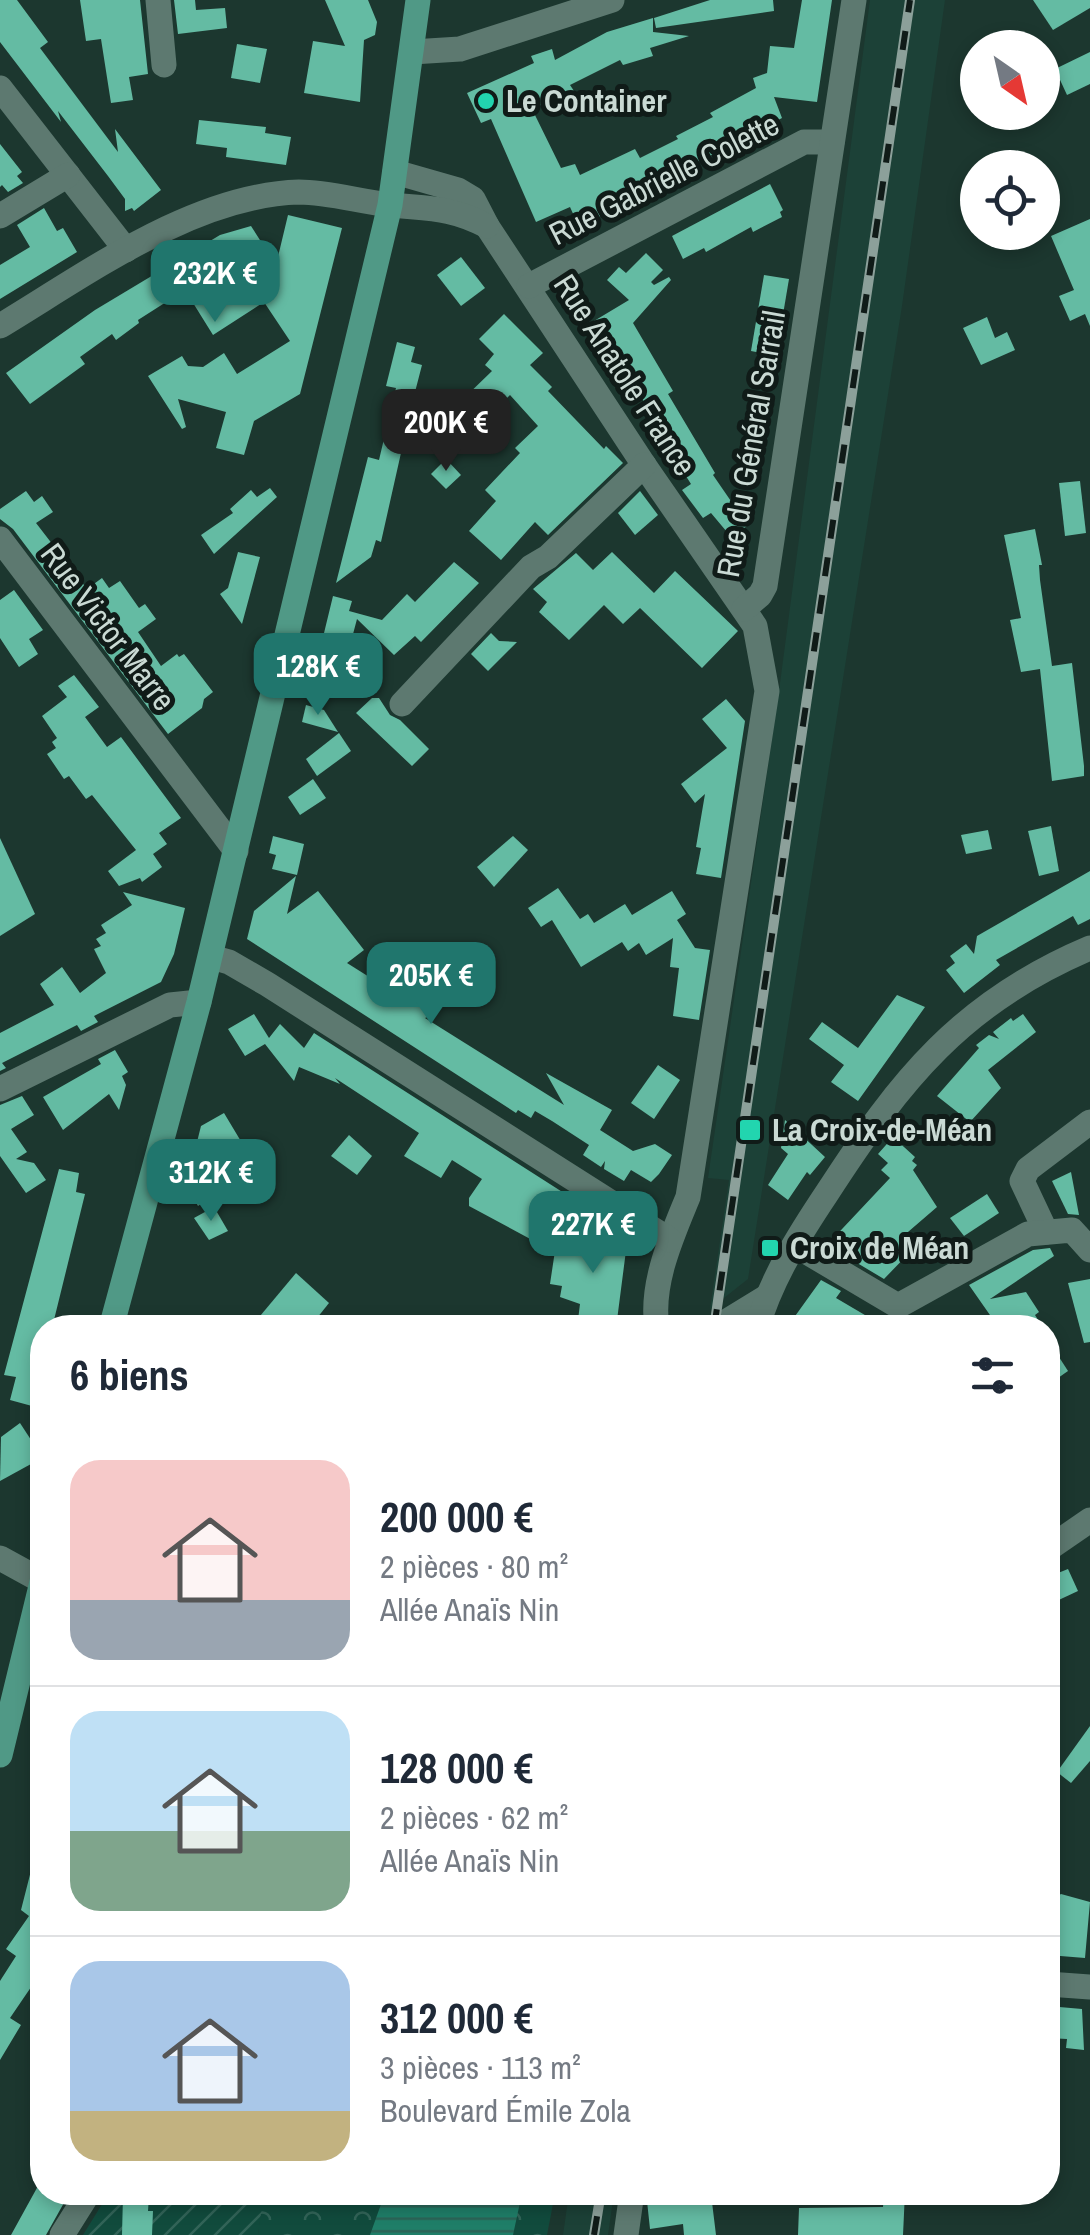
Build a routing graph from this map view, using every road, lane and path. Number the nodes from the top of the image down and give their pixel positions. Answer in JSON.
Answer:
{"nodes":[{"id":1,"x":158,"y":0,"type":"edge"},
{"id":2,"x":418,"y":0,"type":"edge"},
{"id":3,"x":612,"y":0,"type":"edge"},
{"id":4,"x":854,"y":0,"type":"edge"},
{"id":5,"x":412,"y":52,"type":"junction"},
{"id":6,"x":164,"y":65,"type":"dead end"},
{"id":7,"x":0,"y":88,"type":"edge"},
{"id":8,"x":832,"y":142,"type":"junction"},
{"id":9,"x":396,"y":172,"type":"junction"},
{"id":10,"x":68,"y":175,"type":"junction"},
{"id":11,"x":390,"y":205,"type":"junction"},
{"id":12,"x":0,"y":216,"type":"edge"},
{"id":13,"x":487,"y":226,"type":"junction"},
{"id":14,"x":126,"y":250,"type":"junction"},
{"id":15,"x":528,"y":286,"type":"junction"},
{"id":16,"x":0,"y":326,"type":"edge"},
{"id":17,"x":644,"y":465,"type":"junction"},
{"id":18,"x":0,"y":539,"type":"edge"},
{"id":19,"x":744,"y":609,"type":"junction"},
{"id":20,"x":402,"y":704,"type":"dead end"},
{"id":21,"x":236,"y":851,"type":"junction"},
{"id":22,"x":1090,"y":948,"type":"edge"},
{"id":23,"x":210,"y":957,"type":"junction"},
{"id":24,"x":200,"y":1002,"type":"junction"},
{"id":25,"x":0,"y":1089,"type":"edge"},
{"id":26,"x":1090,"y":1122,"type":"edge"},
{"id":27,"x":1046,"y":1232,"type":"junction"},
{"id":28,"x":670,"y":1240,"type":"junction"},
{"id":29,"x":795,"y":1245,"type":"junction"},
{"id":30,"x":1090,"y":1250,"type":"edge"},
{"id":31,"x":765,"y":1298,"type":"junction"},
{"id":32,"x":114,"y":1315,"type":"edge"},
{"id":33,"x":658,"y":1315,"type":"edge"},
{"id":34,"x":737,"y":1315,"type":"edge"},
{"id":35,"x":760,"y":1315,"type":"edge"},
{"id":36,"x":1090,"y":1520,"type":"edge"},
{"id":37,"x":1060,"y":1541,"type":"edge"},
{"id":38,"x":0,"y":1558,"type":"edge"},
{"id":39,"x":30,"y":1575,"type":"edge"},
{"id":40,"x":30,"y":1657,"type":"edge"},
{"id":41,"x":0,"y":1755,"type":"edge"},
{"id":42,"x":1060,"y":1985,"type":"edge"},
{"id":43,"x":1090,"y":1987,"type":"edge"},
{"id":44,"x":80,"y":2205,"type":"edge"},
{"id":45,"x":630,"y":2205,"type":"edge"},
{"id":46,"x":62,"y":2235,"type":"edge"},
{"id":47,"x":626,"y":2235,"type":"edge"}],
"edges":[{"from":1,"to":6,"type":"street"},
{"from":2,"to":5,"type":"main road"},
{"from":3,"to":5,"type":"street"},
{"from":4,"to":8,"type":"street","name":"Rue du Général Sarrail"},
{"from":5,"to":9,"type":"main road"},
{"from":7,"to":10,"type":"street"},
{"from":8,"to":15,"type":"street","name":"Rue Gabrielle Colette"},
{"from":8,"to":19,"type":"street","name":"Rue du Général Sarrail"},
{"from":9,"to":11,"type":"main road"},
{"from":9,"to":13,"type":"street","name":"Rue Anatole France"},
{"from":10,"to":12,"type":"street"},
{"from":10,"to":14,"type":"street"},
{"from":11,"to":13,"type":"street"},
{"from":11,"to":14,"type":"street"},
{"from":11,"to":21,"type":"main road"},
{"from":13,"to":15,"type":"street","name":"Rue Anatole France"},
{"from":14,"to":16,"type":"street"},
{"from":15,"to":17,"type":"street","name":"Rue Anatole France"},
{"from":17,"to":19,"type":"street","name":"Rue Anatole France"},
{"from":17,"to":20,"type":"street"},
{"from":18,"to":21,"type":"street","name":"Rue Victor Marre"},
{"from":19,"to":28,"type":"street","name":"Rue du Général Sarrail"},
{"from":21,"to":23,"type":"main road"},
{"from":22,"to":29,"type":"street"},
{"from":23,"to":24,"type":"main road"},
{"from":23,"to":28,"type":"street"},
{"from":24,"to":25,"type":"street"},
{"from":24,"to":32,"type":"main road"},
{"from":26,"to":27,"type":"street"},
{"from":27,"to":29,"type":"street"},
{"from":27,"to":30,"type":"street"},
{"from":28,"to":33,"type":"street","name":"Rue du Général Sarrail"},
{"from":29,"to":31,"type":"street"},
{"from":31,"to":34,"type":"street"},
{"from":31,"to":35,"type":"street"},
{"from":36,"to":37,"type":"street"},
{"from":38,"to":39,"type":"street"},
{"from":40,"to":41,"type":"main road"},
{"from":42,"to":43,"type":"street"},
{"from":44,"to":46,"type":"street"},
{"from":45,"to":47,"type":"street"}]}
